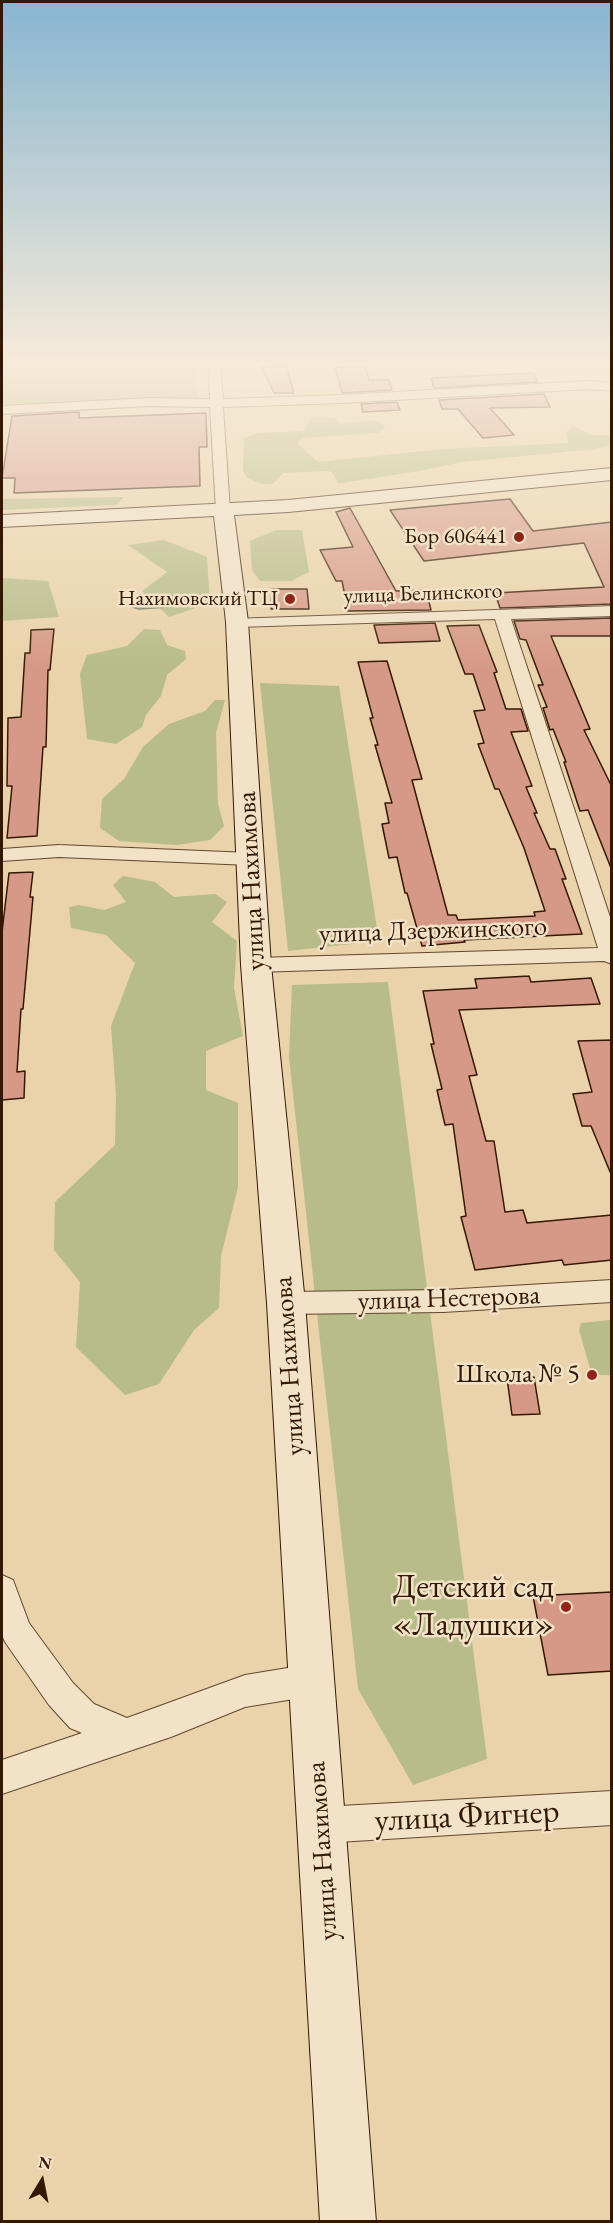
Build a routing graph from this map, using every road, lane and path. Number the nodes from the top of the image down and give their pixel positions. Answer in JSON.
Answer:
{"nodes":[{"id":1,"x":221,"y":462,"type":"edge"},
{"id":2,"x":612,"y":474,"type":"edge"},
{"id":3,"x":223,"y":511,"type":"junction"},
{"id":4,"x":2,"y":520,"type":"edge"},
{"id":5,"x":612,"y":610,"type":"edge"},
{"id":6,"x":501,"y":614,"type":"junction"},
{"id":7,"x":237,"y":622,"type":"junction"},
{"id":8,"x":2,"y":855,"type":"edge"},
{"id":9,"x":250,"y":859,"type":"junction"},
{"id":10,"x":611,"y":955,"type":"edge"},
{"id":11,"x":256,"y":965,"type":"junction"},
{"id":12,"x":612,"y":1291,"type":"edge"},
{"id":13,"x":286,"y":1303,"type":"junction"},
{"id":14,"x":2,"y":1590,"type":"edge"},
{"id":15,"x":312,"y":1680,"type":"junction"},
{"id":16,"x":126,"y":1735,"type":"junction"},
{"id":17,"x":2,"y":1777,"type":"edge"},
{"id":18,"x":612,"y":1808,"type":"edge"},
{"id":19,"x":322,"y":1826,"type":"junction"},
{"id":20,"x":348,"y":2222,"type":"edge"}],
"edges":[{"from":1,"to":3,"type":"street"},
{"from":2,"to":3,"type":"main road"},
{"from":3,"to":4,"type":"main road"},
{"from":3,"to":7,"type":"main road","name":"улица Нахимова"},
{"from":5,"to":6,"type":"street","name":"улица Белинского"},
{"from":6,"to":7,"type":"street","name":"улица Белинского"},
{"from":6,"to":10,"type":"street"},
{"from":7,"to":9,"type":"main road","name":"улица Нахимова"},
{"from":8,"to":9,"type":"street"},
{"from":9,"to":11,"type":"main road","name":"улица Нахимова"},
{"from":10,"to":11,"type":"street","name":"улица Дзержинского"},
{"from":11,"to":13,"type":"main road","name":"улица Нахимова"},
{"from":12,"to":13,"type":"street","name":"улица Нестерова"},
{"from":13,"to":15,"type":"main road","name":"улица Нахимова"},
{"from":14,"to":16,"type":"street"},
{"from":15,"to":16,"type":"street"},
{"from":15,"to":19,"type":"main road","name":"улица Нахимова"},
{"from":16,"to":17,"type":"street"},
{"from":18,"to":19,"type":"street","name":"улица Фигнер"},
{"from":19,"to":20,"type":"main road","name":"улица Нахимова"}]}
